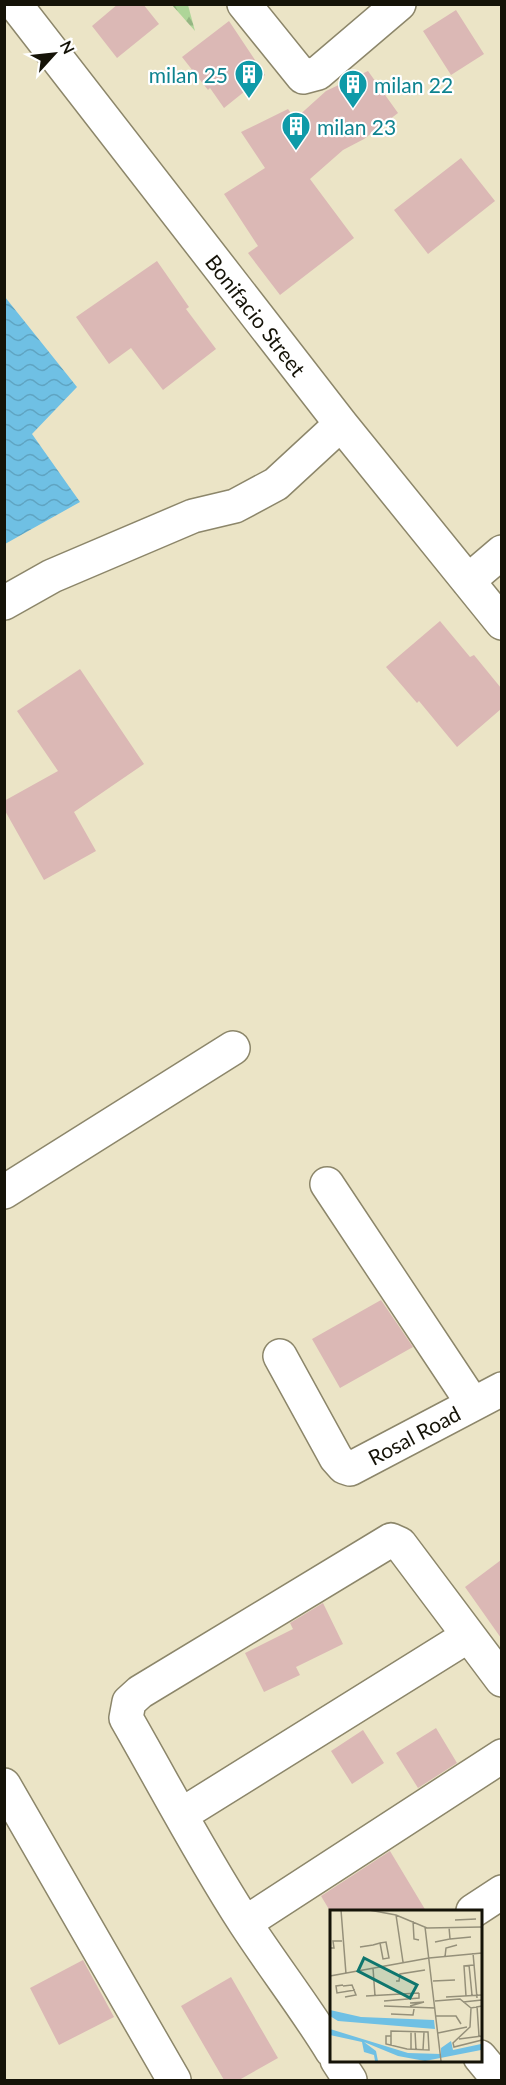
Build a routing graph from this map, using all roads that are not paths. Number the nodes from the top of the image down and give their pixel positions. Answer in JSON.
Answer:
{"nodes":[{"id":1,"x":244,"y":4,"type":"edge"},
{"id":2,"x":399,"y":4,"type":"edge"},
{"id":3,"x":19,"y":6,"type":"edge"},
{"id":4,"x":341,"y":424,"type":"junction"},
{"id":5,"x":501,"y":552,"type":"edge"},
{"id":6,"x":468,"y":581,"type":"junction"},
{"id":7,"x":4,"y":603,"type":"edge"},
{"id":8,"x":501,"y":623,"type":"edge"},
{"id":9,"x":233,"y":1048,"type":"dead end"},
{"id":10,"x":327,"y":1184,"type":"dead end"},
{"id":11,"x":4,"y":1192,"type":"edge"},
{"id":12,"x":280,"y":1356,"type":"dead end"},
{"id":13,"x":501,"y":1389,"type":"edge"},
{"id":14,"x":473,"y":1404,"type":"junction"},
{"id":15,"x":468,"y":1636,"type":"junction"},
{"id":16,"x":501,"y":1680,"type":"edge"},
{"id":17,"x":501,"y":1756,"type":"edge"},
{"id":18,"x":4,"y":1785,"type":"edge"},
{"id":19,"x":181,"y":1815,"type":"junction"},
{"id":20,"x":501,"y":1892,"type":"edge"},
{"id":21,"x":474,"y":1910,"type":"edge"},
{"id":22,"x":245,"y":1923,"type":"junction"},
{"id":23,"x":322,"y":2012,"type":"edge"},
{"id":24,"x":330,"y":2043,"type":"edge"},
{"id":25,"x":482,"y":2059,"type":"edge"},
{"id":26,"x":338,"y":2061,"type":"edge"},
{"id":27,"x":174,"y":2080,"type":"edge"},
{"id":28,"x":350,"y":2080,"type":"edge"},
{"id":29,"x":499,"y":2080,"type":"edge"}],
"edges":[{"from":1,"to":2,"type":"street"},
{"from":3,"to":4,"type":"street","name":"Bonifacio Street"},
{"from":4,"to":6,"type":"street","name":"Bonifacio Street"},
{"from":4,"to":7,"type":"street"},
{"from":5,"to":6,"type":"street"},
{"from":6,"to":8,"type":"street","name":"Bonifacio Street"},
{"from":9,"to":11,"type":"street"},
{"from":10,"to":14,"type":"street"},
{"from":12,"to":14,"type":"street","name":"Rosal Road"},
{"from":13,"to":14,"type":"street","name":"Rosal Road"},
{"from":15,"to":16,"type":"street"},
{"from":15,"to":19,"type":"street"},
{"from":15,"to":19,"type":"street"},
{"from":17,"to":22,"type":"street"},
{"from":18,"to":27,"type":"street"},
{"from":19,"to":22,"type":"street"},
{"from":20,"to":21,"type":"street"},
{"from":22,"to":23,"type":"street"},
{"from":23,"to":24,"type":"street"},
{"from":25,"to":29,"type":"street"},
{"from":26,"to":28,"type":"street"}]}
